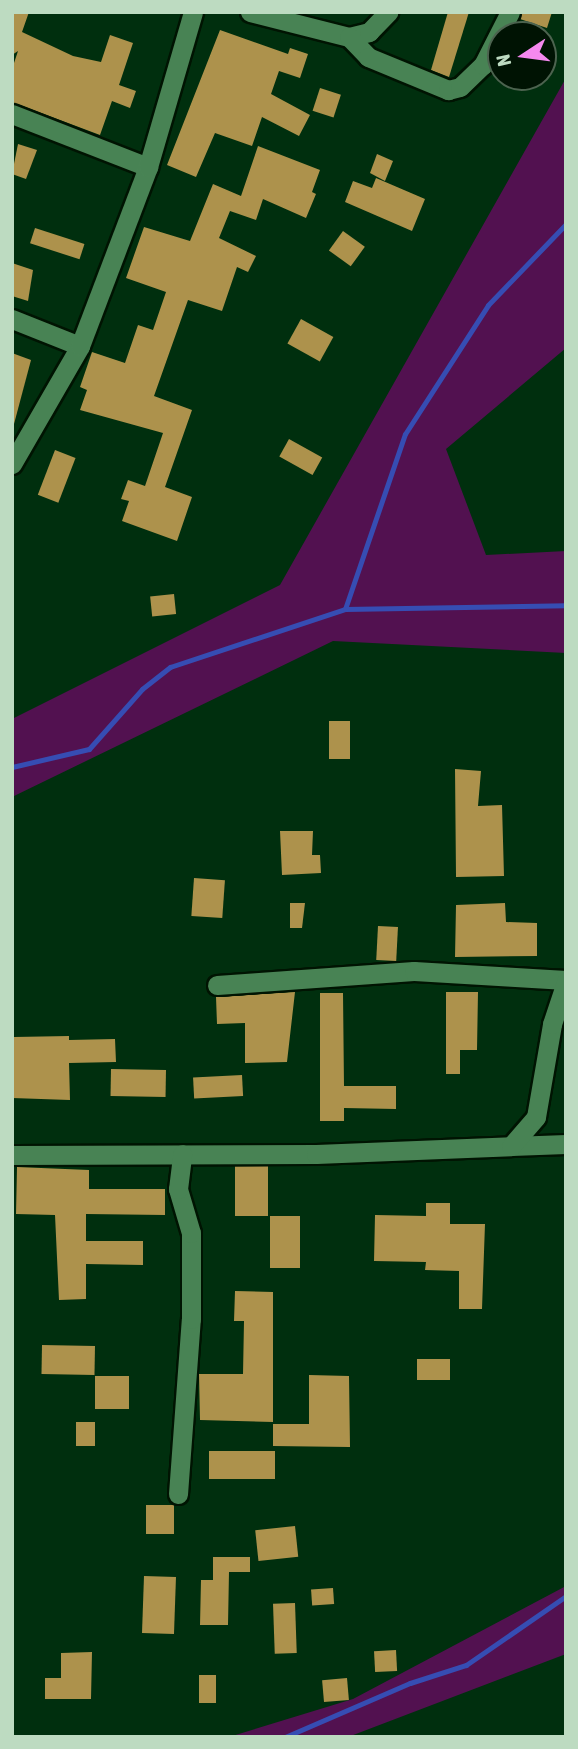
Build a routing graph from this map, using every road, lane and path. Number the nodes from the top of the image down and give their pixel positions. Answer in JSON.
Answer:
{"nodes":[{"id":1,"x":193,"y":12,"type":"edge"},
{"id":2,"x":250,"y":12,"type":"edge"},
{"id":3,"x":388,"y":12,"type":"edge"},
{"id":4,"x":510,"y":12,"type":"edge"},
{"id":5,"x":349,"y":37,"type":"junction"},
{"id":6,"x":12,"y":114,"type":"edge"},
{"id":7,"x":148,"y":167,"type":"junction"},
{"id":8,"x":12,"y":319,"type":"edge"},
{"id":9,"x":80,"y":346,"type":"junction"},
{"id":10,"x":12,"y":464,"type":"edge"},
{"id":11,"x":566,"y":981,"type":"edge"},
{"id":12,"x":217,"y":985,"type":"dead end"},
{"id":13,"x":566,"y":1144,"type":"edge"},
{"id":14,"x":511,"y":1146,"type":"junction"},
{"id":15,"x":182,"y":1154,"type":"junction"},
{"id":16,"x":12,"y":1155,"type":"edge"},
{"id":17,"x":178,"y":1494,"type":"dead end"}],
"edges":[{"from":1,"to":7,"type":"street"},
{"from":2,"to":5,"type":"street"},
{"from":3,"to":5,"type":"street"},
{"from":4,"to":5,"type":"street"},
{"from":6,"to":7,"type":"street"},
{"from":7,"to":9,"type":"street"},
{"from":8,"to":9,"type":"street"},
{"from":9,"to":10,"type":"street"},
{"from":11,"to":12,"type":"street"},
{"from":11,"to":14,"type":"street"},
{"from":13,"to":14,"type":"street"},
{"from":14,"to":15,"type":"street"},
{"from":15,"to":16,"type":"street"},
{"from":15,"to":17,"type":"street"}]}
